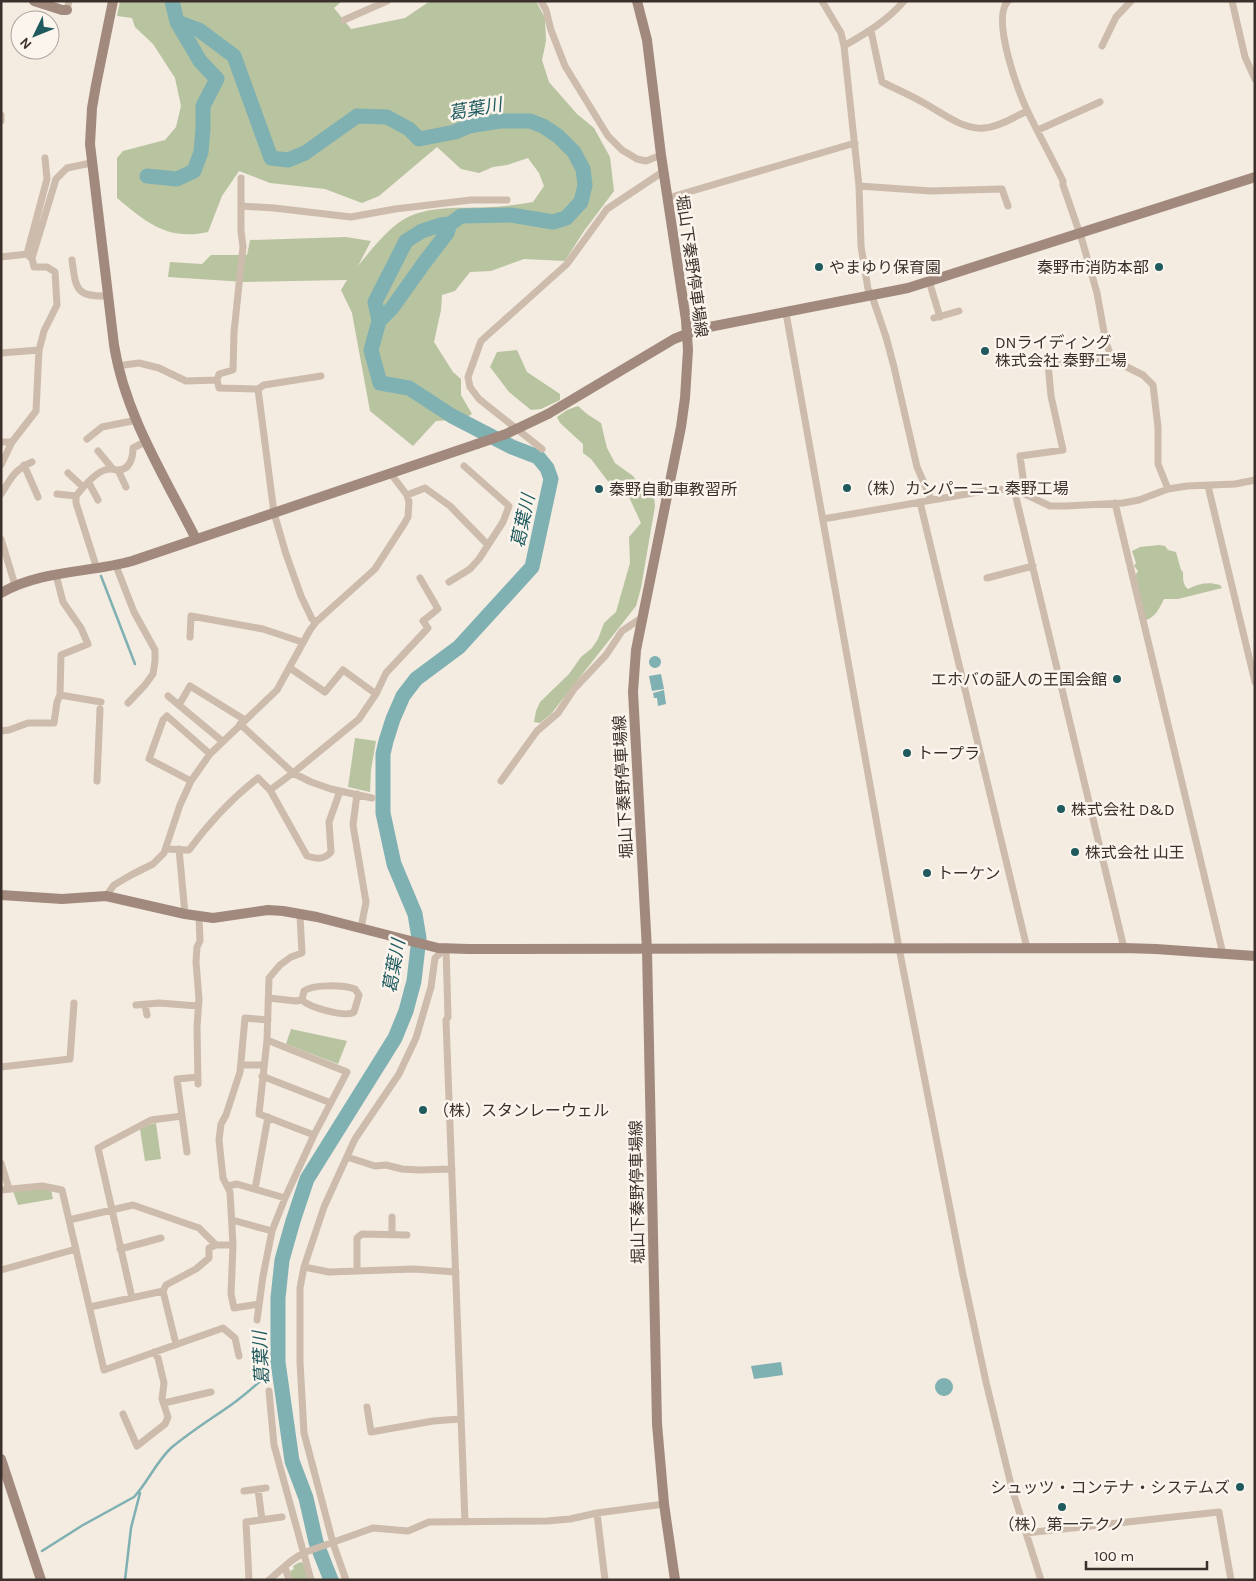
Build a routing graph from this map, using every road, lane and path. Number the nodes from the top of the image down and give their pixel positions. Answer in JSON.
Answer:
{"nodes":[{"id":1,"x":34,"y":1,"type":"edge"},
{"id":2,"x":113,"y":1,"type":"edge"},
{"id":3,"x":387,"y":1,"type":"edge"},
{"id":4,"x":541,"y":1,"type":"edge"},
{"id":5,"x":637,"y":1,"type":"edge"},
{"id":6,"x":822,"y":1,"type":"edge"},
{"id":7,"x":904,"y":1,"type":"edge"},
{"id":8,"x":1131,"y":1,"type":"edge"},
{"id":9,"x":1232,"y":1,"type":"edge"},
{"id":10,"x":1004,"y":3,"type":"edge"},
{"id":11,"x":68,"y":5,"type":"edge"},
{"id":12,"x":344,"y":20,"type":"dead end"},
{"id":13,"x":870,"y":31,"type":"junction"},
{"id":14,"x":844,"y":46,"type":"junction"},
{"id":15,"x":1102,"y":46,"type":"dead end"},
{"id":16,"x":1255,"y":79,"type":"edge"},
{"id":17,"x":1100,"y":102,"type":"dead end"},
{"id":18,"x":1027,"y":111,"type":"junction"},
{"id":19,"x":1,"y":116,"type":"edge"},
{"id":20,"x":1,"y":121,"type":"edge"},
{"id":21,"x":1038,"y":130,"type":"junction"},
{"id":22,"x":855,"y":143,"type":"junction"},
{"id":23,"x":661,"y":155,"type":"junction"},
{"id":24,"x":45,"y":158,"type":"dead end"},
{"id":25,"x":92,"y":163,"type":"junction"},
{"id":26,"x":664,"y":171,"type":"junction"},
{"id":27,"x":1255,"y":177,"type":"edge"},
{"id":28,"x":241,"y":178,"type":"dead end"},
{"id":29,"x":859,"y":186,"type":"junction"},
{"id":30,"x":668,"y":198,"type":"junction"},
{"id":31,"x":507,"y":200,"type":"dead end"},
{"id":32,"x":241,"y":206,"type":"junction"},
{"id":33,"x":1008,"y":206,"type":"dead end"},
{"id":34,"x":1079,"y":233,"type":"junction"},
{"id":35,"x":30,"y":256,"type":"junction"},
{"id":36,"x":1,"y":257,"type":"edge"},
{"id":37,"x":72,"y":260,"type":"dead end"},
{"id":38,"x":929,"y":281,"type":"junction"},
{"id":39,"x":108,"y":296,"type":"junction"},
{"id":40,"x":872,"y":296,"type":"junction"},
{"id":41,"x":959,"y":312,"type":"dead end"},
{"id":42,"x":786,"y":313,"type":"junction"},
{"id":43,"x":686,"y":334,"type":"junction"},
{"id":44,"x":38,"y":350,"type":"junction"},
{"id":45,"x":1,"y":353,"type":"edge"},
{"id":46,"x":1113,"y":357,"type":"junction"},
{"id":47,"x":117,"y":366,"type":"junction"},
{"id":48,"x":321,"y":376,"type":"dead end"},
{"id":49,"x":217,"y":380,"type":"junction"},
{"id":50,"x":258,"y":389,"type":"junction"},
{"id":51,"x":136,"y":420,"type":"junction"},
{"id":52,"x":87,"y":439,"type":"dead end"},
{"id":53,"x":147,"y":441,"type":"junction"},
{"id":54,"x":1,"y":442,"type":"edge"},
{"id":55,"x":12,"y":442,"type":"junction"},
{"id":56,"x":542,"y":448,"type":"dead end"},
{"id":57,"x":98,"y":451,"type":"dead end"},
{"id":58,"x":32,"y":462,"type":"dead end"},
{"id":59,"x":1,"y":465,"type":"edge"},
{"id":60,"x":24,"y":465,"type":"junction"},
{"id":61,"x":464,"y":466,"type":"dead end"},
{"id":62,"x":115,"y":469,"type":"junction"},
{"id":63,"x":68,"y":473,"type":"dead end"},
{"id":64,"x":391,"y":474,"type":"junction"},
{"id":65,"x":1255,"y":480,"type":"edge"},
{"id":66,"x":86,"y":485,"type":"junction"},
{"id":67,"x":1208,"y":486,"type":"junction"},
{"id":68,"x":126,"y":487,"type":"dead end"},
{"id":69,"x":1168,"y":489,"type":"junction"},
{"id":70,"x":1017,"y":491,"type":"junction"},
{"id":71,"x":1,"y":494,"type":"edge"},
{"id":72,"x":57,"y":494,"type":"dead end"},
{"id":73,"x":407,"y":495,"type":"junction"},
{"id":74,"x":76,"y":496,"type":"junction"},
{"id":75,"x":38,"y":497,"type":"dead end"},
{"id":76,"x":931,"y":499,"type":"junction"},
{"id":77,"x":98,"y":500,"type":"dead end"},
{"id":78,"x":920,"y":502,"type":"junction"},
{"id":79,"x":1115,"y":503,"type":"junction"},
{"id":80,"x":274,"y":513,"type":"junction"},
{"id":81,"x":824,"y":519,"type":"junction"},
{"id":82,"x":1,"y":539,"type":"edge"},
{"id":83,"x":196,"y":539,"type":"junction"},
{"id":84,"x":487,"y":544,"type":"junction"},
{"id":85,"x":116,"y":566,"type":"junction"},
{"id":86,"x":1033,"y":566,"type":"junction"},
{"id":87,"x":97,"y":569,"type":"junction"},
{"id":88,"x":56,"y":575,"type":"junction"},
{"id":89,"x":420,"y":578,"type":"dead end"},
{"id":90,"x":987,"y":578,"type":"dead end"},
{"id":91,"x":449,"y":582,"type":"dead end"},
{"id":92,"x":15,"y":585,"type":"junction"},
{"id":93,"x":1,"y":593,"type":"edge"},
{"id":94,"x":643,"y":617,"type":"junction"},
{"id":95,"x":316,"y":622,"type":"junction"},
{"id":96,"x":190,"y":636,"type":"dead end"},
{"id":97,"x":302,"y":642,"type":"junction"},
{"id":98,"x":290,"y":668,"type":"junction"},
{"id":99,"x":1255,"y":682,"type":"edge"},
{"id":100,"x":376,"y":694,"type":"junction"},
{"id":101,"x":60,"y":696,"type":"junction"},
{"id":102,"x":168,"y":696,"type":"dead end"},
{"id":103,"x":128,"y":703,"type":"dead end"},
{"id":104,"x":179,"y":705,"type":"junction"},
{"id":105,"x":242,"y":722,"type":"junction"},
{"id":106,"x":1,"y":731,"type":"edge"},
{"id":107,"x":222,"y":741,"type":"junction"},
{"id":108,"x":210,"y":754,"type":"junction"},
{"id":109,"x":293,"y":773,"type":"junction"},
{"id":110,"x":96,"y":781,"type":"dead end"},
{"id":111,"x":191,"y":781,"type":"junction"},
{"id":112,"x":501,"y":781,"type":"dead end"},
{"id":113,"x":270,"y":790,"type":"junction"},
{"id":114,"x":340,"y":791,"type":"junction"},
{"id":115,"x":357,"y":794,"type":"junction"},
{"id":116,"x":372,"y":798,"type":"dead end"},
{"id":117,"x":166,"y":849,"type":"junction"},
{"id":118,"x":179,"y":849,"type":"junction"},
{"id":119,"x":1,"y":896,"type":"edge"},
{"id":120,"x":106,"y":896,"type":"junction"},
{"id":121,"x":185,"y":914,"type":"junction"},
{"id":122,"x":300,"y":915,"type":"junction"},
{"id":123,"x":199,"y":916,"type":"junction"},
{"id":124,"x":361,"y":928,"type":"junction"},
{"id":125,"x":442,"y":948,"type":"junction"},
{"id":126,"x":899,"y":948,"type":"junction"},
{"id":127,"x":1027,"y":948,"type":"junction"},
{"id":128,"x":1124,"y":948,"type":"junction"},
{"id":129,"x":647,"y":950,"type":"junction"},
{"id":130,"x":1223,"y":954,"type":"junction"},
{"id":131,"x":1255,"y":956,"type":"edge"},
{"id":132,"x":269,"y":998,"type":"junction"},
{"id":133,"x":302,"y":1000,"type":"junction"},
{"id":134,"x":74,"y":1003,"type":"dead end"},
{"id":135,"x":136,"y":1005,"type":"dead end"},
{"id":136,"x":145,"y":1005,"type":"junction"},
{"id":137,"x":198,"y":1006,"type":"junction"},
{"id":138,"x":147,"y":1015,"type":"dead end"},
{"id":139,"x":268,"y":1020,"type":"junction"},
{"id":140,"x":267,"y":1040,"type":"junction"},
{"id":141,"x":241,"y":1065,"type":"junction"},
{"id":142,"x":264,"y":1065,"type":"junction"},
{"id":143,"x":1,"y":1068,"type":"edge"},
{"id":144,"x":262,"y":1076,"type":"junction"},
{"id":145,"x":330,"y":1103,"type":"junction"},
{"id":146,"x":182,"y":1116,"type":"junction"},
{"id":147,"x":268,"y":1117,"type":"junction"},
{"id":148,"x":314,"y":1135,"type":"junction"},
{"id":149,"x":187,"y":1152,"type":"dead end"},
{"id":150,"x":347,"y":1157,"type":"junction"},
{"id":151,"x":1,"y":1163,"type":"edge"},
{"id":152,"x":452,"y":1169,"type":"junction"},
{"id":153,"x":228,"y":1186,"type":"junction"},
{"id":154,"x":255,"y":1189,"type":"junction"},
{"id":155,"x":5,"y":1190,"type":"edge"},
{"id":156,"x":285,"y":1198,"type":"junction"},
{"id":157,"x":111,"y":1210,"type":"junction"},
{"id":158,"x":392,"y":1217,"type":"dead end"},
{"id":159,"x":70,"y":1220,"type":"junction"},
{"id":160,"x":232,"y":1220,"type":"junction"},
{"id":161,"x":272,"y":1231,"type":"junction"},
{"id":162,"x":392,"y":1235,"type":"junction"},
{"id":163,"x":407,"y":1235,"type":"dead end"},
{"id":164,"x":161,"y":1238,"type":"dead end"},
{"id":165,"x":216,"y":1244,"type":"junction"},
{"id":166,"x":233,"y":1245,"type":"junction"},
{"id":167,"x":76,"y":1248,"type":"junction"},
{"id":168,"x":120,"y":1249,"type":"junction"},
{"id":169,"x":304,"y":1267,"type":"junction"},
{"id":170,"x":1,"y":1270,"type":"edge"},
{"id":171,"x":357,"y":1271,"type":"junction"},
{"id":172,"x":456,"y":1272,"type":"junction"},
{"id":173,"x":162,"y":1291,"type":"junction"},
{"id":174,"x":132,"y":1298,"type":"junction"},
{"id":175,"x":259,"y":1304,"type":"junction"},
{"id":176,"x":90,"y":1307,"type":"junction"},
{"id":177,"x":258,"y":1320,"type":"dead end"},
{"id":178,"x":176,"y":1344,"type":"junction"},
{"id":179,"x":154,"y":1352,"type":"junction"},
{"id":180,"x":239,"y":1356,"type":"dead end"},
{"id":181,"x":269,"y":1391,"type":"dead end"},
{"id":182,"x":211,"y":1392,"type":"dead end"},
{"id":183,"x":164,"y":1403,"type":"junction"},
{"id":184,"x":368,"y":1407,"type":"dead end"},
{"id":185,"x":123,"y":1414,"type":"dead end"},
{"id":186,"x":460,"y":1419,"type":"junction"},
{"id":187,"x":1,"y":1459,"type":"edge"},
{"id":188,"x":244,"y":1492,"type":"dead end"},
{"id":189,"x":664,"y":1504,"type":"junction"},
{"id":190,"x":596,"y":1513,"type":"junction"},
{"id":191,"x":282,"y":1517,"type":"dead end"},
{"id":192,"x":262,"y":1520,"type":"junction"},
{"id":193,"x":465,"y":1522,"type":"junction"},
{"id":194,"x":1026,"y":1533,"type":"junction"},
{"id":195,"x":333,"y":1543,"type":"junction"},
{"id":196,"x":303,"y":1553,"type":"junction"},
{"id":197,"x":285,"y":1567,"type":"junction"},
{"id":198,"x":41,"y":1580,"type":"edge"},
{"id":199,"x":248,"y":1580,"type":"edge"},
{"id":200,"x":269,"y":1580,"type":"edge"},
{"id":201,"x":289,"y":1580,"type":"edge"},
{"id":202,"x":311,"y":1580,"type":"edge"},
{"id":203,"x":346,"y":1580,"type":"edge"},
{"id":204,"x":605,"y":1580,"type":"edge"},
{"id":205,"x":675,"y":1580,"type":"edge"},
{"id":206,"x":1041,"y":1580,"type":"edge"},
{"id":207,"x":1231,"y":1580,"type":"edge"}],
"edges":[{"from":1,"to":11,"type":"street"},
{"from":2,"to":25,"type":"street"},
{"from":3,"to":12,"type":"street"},
{"from":4,"to":23,"type":"street"},
{"from":5,"to":23,"type":"street","name":"堀山下秦野停車場線"},
{"from":6,"to":14,"type":"street"},
{"from":7,"to":13,"type":"street"},
{"from":8,"to":15,"type":"street"},
{"from":9,"to":16,"type":"street"},
{"from":10,"to":18,"type":"street"},
{"from":13,"to":14,"type":"street"},
{"from":13,"to":18,"type":"street"},
{"from":14,"to":22,"type":"street"},
{"from":17,"to":21,"type":"street"},
{"from":18,"to":21,"type":"street"},
{"from":19,"to":20,"type":"street"},
{"from":21,"to":34,"type":"street"},
{"from":22,"to":29,"type":"street"},
{"from":22,"to":30,"type":"street"},
{"from":23,"to":26,"type":"street","name":"堀山下秦野停車場線"},
{"from":24,"to":35,"type":"street"},
{"from":25,"to":35,"type":"street"},
{"from":25,"to":39,"type":"street"},
{"from":26,"to":30,"type":"street","name":"堀山下秦野停車場線"},
{"from":26,"to":56,"type":"street"},
{"from":27,"to":34,"type":"street"},
{"from":28,"to":32,"type":"street"},
{"from":29,"to":33,"type":"street"},
{"from":29,"to":40,"type":"street"},
{"from":30,"to":43,"type":"street","name":"堀山下秦野停車場線"},
{"from":31,"to":32,"type":"street"},
{"from":32,"to":49,"type":"street"},
{"from":34,"to":38,"type":"street"},
{"from":34,"to":46,"type":"street"},
{"from":35,"to":36,"type":"street"},
{"from":35,"to":44,"type":"street"},
{"from":37,"to":39,"type":"street"},
{"from":38,"to":40,"type":"street"},
{"from":38,"to":41,"type":"street"},
{"from":39,"to":47,"type":"street"},
{"from":40,"to":42,"type":"street"},
{"from":40,"to":76,"type":"street"},
{"from":42,"to":43,"type":"street"},
{"from":42,"to":81,"type":"street"},
{"from":43,"to":64,"type":"street","bridge":true},
{"from":43,"to":94,"type":"street","name":"堀山下秦野停車場線"},
{"from":44,"to":45,"type":"street"},
{"from":44,"to":55,"type":"street"},
{"from":46,"to":69,"type":"street"},
{"from":46,"to":70,"type":"street"},
{"from":47,"to":49,"type":"street"},
{"from":47,"to":51,"type":"street"},
{"from":48,"to":50,"type":"street"},
{"from":49,"to":50,"type":"street"},
{"from":50,"to":80,"type":"street"},
{"from":51,"to":52,"type":"street"},
{"from":51,"to":53,"type":"street"},
{"from":53,"to":62,"type":"street"},
{"from":53,"to":83,"type":"street"},
{"from":54,"to":55,"type":"street"},
{"from":55,"to":59,"type":"street"},
{"from":57,"to":62,"type":"street"},
{"from":58,"to":60,"type":"street"},
{"from":60,"to":71,"type":"street"},
{"from":60,"to":75,"type":"street"},
{"from":61,"to":84,"type":"street"},
{"from":62,"to":66,"type":"street"},
{"from":62,"to":68,"type":"street"},
{"from":63,"to":66,"type":"street"},
{"from":64,"to":73,"type":"street"},
{"from":64,"to":80,"type":"street"},
{"from":65,"to":67,"type":"street"},
{"from":66,"to":74,"type":"street"},
{"from":66,"to":77,"type":"street"},
{"from":67,"to":69,"type":"street"},
{"from":67,"to":99,"type":"street"},
{"from":69,"to":79,"type":"street"},
{"from":70,"to":76,"type":"street"},
{"from":70,"to":79,"type":"street"},
{"from":70,"to":86,"type":"street"},
{"from":72,"to":74,"type":"street"},
{"from":73,"to":84,"type":"street"},
{"from":73,"to":95,"type":"street"},
{"from":74,"to":87,"type":"street"},
{"from":76,"to":78,"type":"street"},
{"from":78,"to":81,"type":"street"},
{"from":78,"to":127,"type":"street"},
{"from":79,"to":130,"type":"street"},
{"from":80,"to":83,"type":"street"},
{"from":80,"to":95,"type":"street"},
{"from":81,"to":126,"type":"street"},
{"from":82,"to":92,"type":"street"},
{"from":83,"to":85,"type":"street"},
{"from":84,"to":91,"type":"street"},
{"from":85,"to":87,"type":"street"},
{"from":85,"to":103,"type":"street"},
{"from":86,"to":90,"type":"street"},
{"from":86,"to":128,"type":"street"},
{"from":87,"to":88,"type":"street"},
{"from":88,"to":92,"type":"street"},
{"from":88,"to":101,"type":"street"},
{"from":89,"to":100,"type":"street"},
{"from":92,"to":93,"type":"street"},
{"from":94,"to":112,"type":"street"},
{"from":94,"to":129,"type":"street","name":"堀山下秦野停車場線"},
{"from":95,"to":97,"type":"street"},
{"from":96,"to":97,"type":"street"},
{"from":97,"to":98,"type":"street"},
{"from":98,"to":100,"type":"street"},
{"from":98,"to":105,"type":"street"},
{"from":100,"to":109,"type":"street"},
{"from":101,"to":106,"type":"street"},
{"from":101,"to":110,"type":"street"},
{"from":102,"to":104,"type":"street"},
{"from":104,"to":105,"type":"street"},
{"from":104,"to":107,"type":"street"},
{"from":105,"to":107,"type":"street"},
{"from":105,"to":109,"type":"street"},
{"from":107,"to":108,"type":"street"},
{"from":108,"to":111,"type":"street"},
{"from":108,"to":111,"type":"street"},
{"from":109,"to":113,"type":"street"},
{"from":109,"to":114,"type":"street"},
{"from":111,"to":117,"type":"street"},
{"from":113,"to":114,"type":"street"},
{"from":113,"to":118,"type":"street"},
{"from":114,"to":115,"type":"street"},
{"from":115,"to":116,"type":"street"},
{"from":115,"to":124,"type":"street"},
{"from":117,"to":118,"type":"street"},
{"from":117,"to":120,"type":"street"},
{"from":118,"to":121,"type":"street"},
{"from":119,"to":120,"type":"street"},
{"from":120,"to":121,"type":"street"},
{"from":121,"to":123,"type":"street"},
{"from":122,"to":123,"type":"street"},
{"from":122,"to":124,"type":"street"},
{"from":122,"to":132,"type":"street"},
{"from":123,"to":137,"type":"street"},
{"from":124,"to":125,"type":"street"},
{"from":125,"to":129,"type":"street"},
{"from":125,"to":150,"type":"street"},
{"from":125,"to":152,"type":"street"},
{"from":126,"to":127,"type":"street"},
{"from":126,"to":129,"type":"street"},
{"from":126,"to":194,"type":"street"},
{"from":127,"to":128,"type":"street"},
{"from":128,"to":130,"type":"street"},
{"from":129,"to":189,"type":"street","name":"堀山下秦野停車場線"},
{"from":130,"to":131,"type":"street"},
{"from":132,"to":133,"type":"street"},
{"from":132,"to":139,"type":"street"},
{"from":133,"to":133,"type":"street"},
{"from":134,"to":143,"type":"street"},
{"from":135,"to":136,"type":"street"},
{"from":136,"to":137,"type":"street"},
{"from":136,"to":138,"type":"street"},
{"from":137,"to":146,"type":"street"},
{"from":139,"to":140,"type":"street"},
{"from":139,"to":141,"type":"street"},
{"from":140,"to":142,"type":"street"},
{"from":140,"to":145,"type":"street"},
{"from":141,"to":142,"type":"street"},
{"from":141,"to":153,"type":"street"},
{"from":142,"to":144,"type":"street"},
{"from":144,"to":145,"type":"street"},
{"from":144,"to":147,"type":"street"},
{"from":145,"to":148,"type":"street"},
{"from":146,"to":149,"type":"street"},
{"from":146,"to":157,"type":"street"},
{"from":147,"to":148,"type":"street"},
{"from":147,"to":154,"type":"street"},
{"from":148,"to":156,"type":"street"},
{"from":150,"to":152,"type":"street"},
{"from":150,"to":169,"type":"street"},
{"from":151,"to":155,"type":"street"},
{"from":152,"to":172,"type":"street"},
{"from":153,"to":154,"type":"street"},
{"from":153,"to":160,"type":"street"},
{"from":154,"to":156,"type":"street"},
{"from":155,"to":159,"type":"street"},
{"from":156,"to":161,"type":"street"},
{"from":157,"to":159,"type":"street"},
{"from":157,"to":165,"type":"street"},
{"from":157,"to":168,"type":"street"},
{"from":158,"to":162,"type":"street"},
{"from":159,"to":167,"type":"street"},
{"from":160,"to":161,"type":"street"},
{"from":160,"to":166,"type":"street"},
{"from":161,"to":175,"type":"street"},
{"from":162,"to":163,"type":"street"},
{"from":162,"to":171,"type":"street"},
{"from":164,"to":168,"type":"street"},
{"from":165,"to":166,"type":"street"},
{"from":165,"to":173,"type":"street"},
{"from":166,"to":175,"type":"street"},
{"from":167,"to":170,"type":"street"},
{"from":167,"to":176,"type":"street"},
{"from":168,"to":174,"type":"street"},
{"from":169,"to":171,"type":"street"},
{"from":169,"to":195,"type":"street"},
{"from":171,"to":172,"type":"street"},
{"from":172,"to":186,"type":"street"},
{"from":173,"to":174,"type":"street"},
{"from":173,"to":178,"type":"street"},
{"from":174,"to":176,"type":"street"},
{"from":175,"to":177,"type":"street"},
{"from":176,"to":179,"type":"street"},
{"from":178,"to":179,"type":"street"},
{"from":178,"to":180,"type":"street"},
{"from":179,"to":183,"type":"street"},
{"from":181,"to":196,"type":"street"},
{"from":182,"to":183,"type":"street"},
{"from":183,"to":185,"type":"street"},
{"from":184,"to":186,"type":"street"},
{"from":186,"to":193,"type":"street"},
{"from":187,"to":198,"type":"street"},
{"from":188,"to":192,"type":"street"},
{"from":189,"to":190,"type":"street"},
{"from":189,"to":205,"type":"street","name":"堀山下秦野停車場線"},
{"from":190,"to":193,"type":"street"},
{"from":190,"to":204,"type":"street"},
{"from":191,"to":192,"type":"street"},
{"from":192,"to":199,"type":"street"},
{"from":193,"to":195,"type":"street"},
{"from":194,"to":206,"type":"street"},
{"from":194,"to":207,"type":"street"},
{"from":195,"to":196,"type":"street"},
{"from":195,"to":203,"type":"street"},
{"from":196,"to":197,"type":"street"},
{"from":196,"to":202,"type":"street"},
{"from":197,"to":200,"type":"street"},
{"from":197,"to":201,"type":"street"}]}
